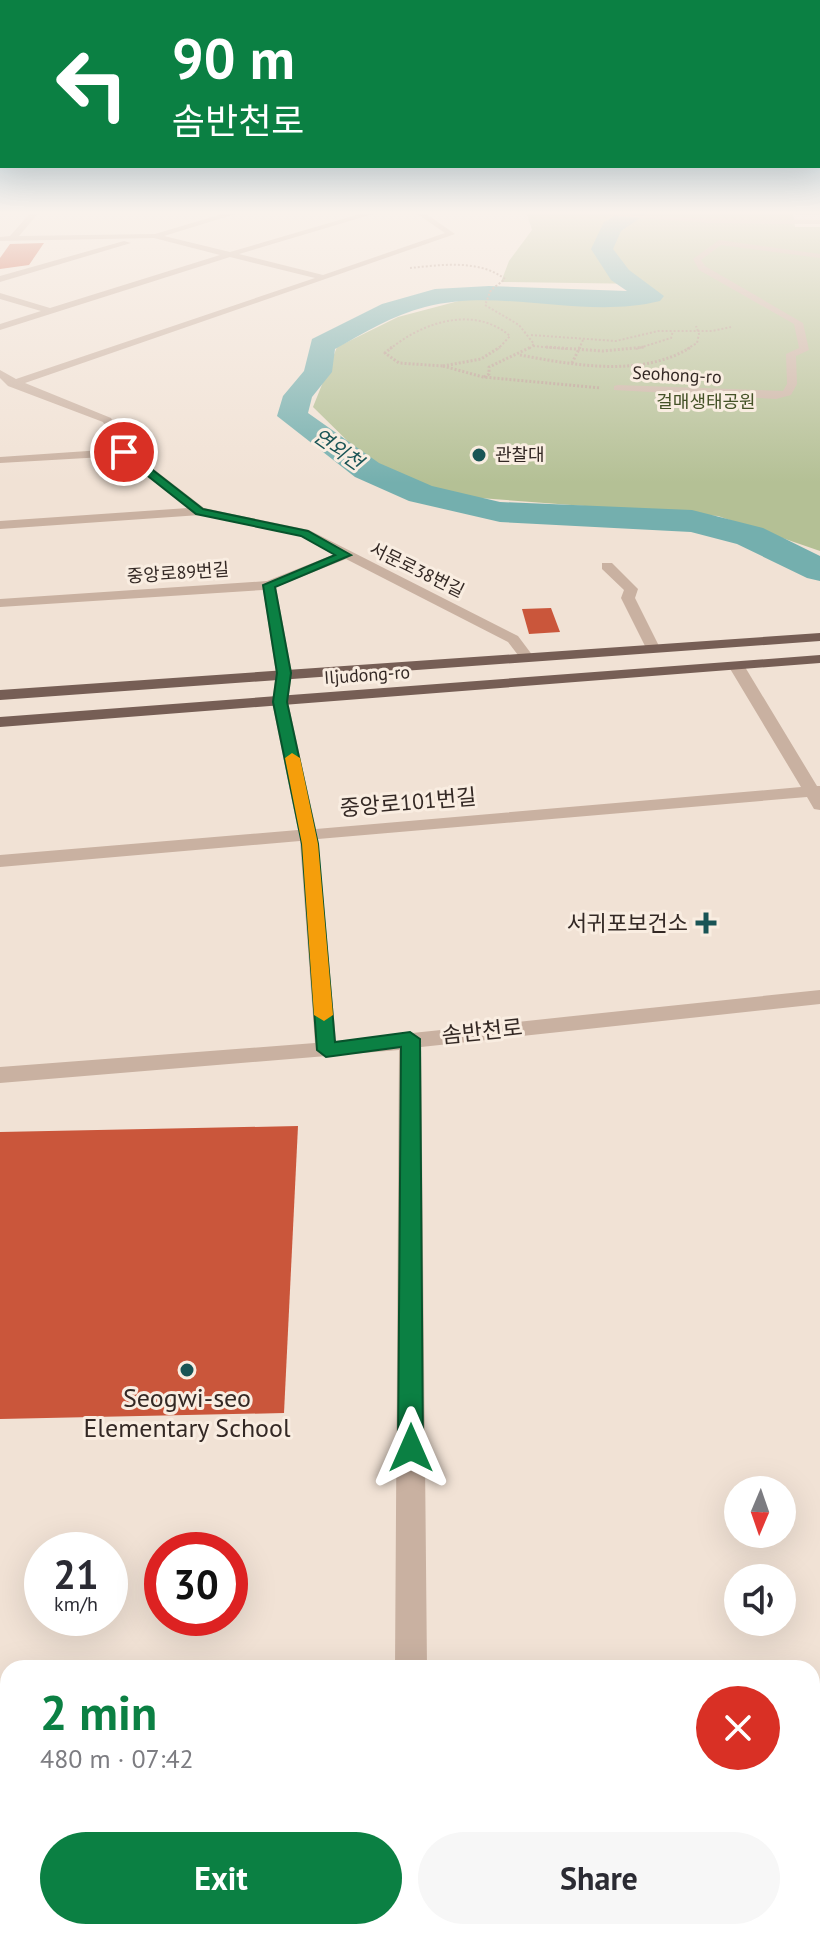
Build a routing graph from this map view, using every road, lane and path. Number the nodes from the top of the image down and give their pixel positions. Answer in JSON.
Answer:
{"nodes":[{"id":1,"x":18,"y":302,"type":"edge"},
{"id":2,"x":80,"y":302,"type":"edge"},
{"id":3,"x":248,"y":302,"type":"edge"},
{"id":4,"x":486,"y":302,"type":"edge"},
{"id":5,"x":761,"y":302,"type":"edge"},
{"id":6,"x":50,"y":311,"type":"junction"},
{"id":7,"x":696,"y":326,"type":"dead end"},
{"id":8,"x":1,"y":327,"type":"edge"},
{"id":9,"x":731,"y":327,"type":"dead end"},
{"id":10,"x":673,"y":331,"type":"junction"},
{"id":11,"x":698,"y":331,"type":"junction"},
{"id":12,"x":531,"y":335,"type":"junction"},
{"id":13,"x":583,"y":340,"type":"junction"},
{"id":14,"x":616,"y":341,"type":"junction"},
{"id":15,"x":533,"y":346,"type":"junction"},
{"id":16,"x":578,"y":351,"type":"junction"},
{"id":17,"x":626,"y":351,"type":"junction"},
{"id":18,"x":519,"y":355,"type":"junction"},
{"id":19,"x":638,"y":362,"type":"junction"},
{"id":20,"x":572,"y":363,"type":"junction"},
{"id":21,"x":443,"y":366,"type":"junction"},
{"id":22,"x":0,"y":373,"type":"edge"},
{"id":23,"x":483,"y":377,"type":"junction"},
{"id":24,"x":15,"y":383,"type":"junction"},
{"id":25,"x":0,"y":388,"type":"edge"},
{"id":26,"x":618,"y":388,"type":"joint"},
{"id":27,"x":124,"y":452,"type":"junction"},
{"id":28,"x":0,"y":460,"type":"edge"},
{"id":29,"x":200,"y":511,"type":"junction"},
{"id":30,"x":0,"y":525,"type":"edge"},
{"id":31,"x":345,"y":555,"type":"junction"},
{"id":32,"x":607,"y":566,"type":"dead end"},
{"id":33,"x":269,"y":585,"type":"junction"},
{"id":34,"x":0,"y":603,"type":"edge"},
{"id":35,"x":820,"y":637,"type":"edge"},
{"id":36,"x":653,"y":648,"type":"junction"},
{"id":37,"x":526,"y":656,"type":"junction"},
{"id":38,"x":820,"y":659,"type":"edge"},
{"id":39,"x":737,"y":667,"type":"junction"},
{"id":40,"x":284,"y":673,"type":"junction"},
{"id":41,"x":0,"y":695,"type":"edge"},
{"id":42,"x":280,"y":702,"type":"junction"},
{"id":43,"x":0,"y":722,"type":"edge"},
{"id":44,"x":817,"y":796,"type":"edge"},
{"id":45,"x":308,"y":834,"type":"junction"},
{"id":46,"x":0,"y":861,"type":"edge"},
{"id":47,"x":820,"y":997,"type":"edge"},
{"id":48,"x":410,"y":1039,"type":"junction"},
{"id":49,"x":326,"y":1050,"type":"junction"},
{"id":50,"x":0,"y":1075,"type":"edge"},
{"id":51,"x":411,"y":1660,"type":"edge"}],
"edges":[{"from":1,"to":6,"type":"street"},
{"from":2,"to":6,"type":"street"},
{"from":3,"to":24,"type":"street"},
{"from":4,"to":12,"type":"path"},
{"from":5,"to":26,"type":"street","name":"Seohong-ro"},
{"from":6,"to":8,"type":"street"},
{"from":7,"to":11,"type":"path"},
{"from":9,"to":11,"type":"path"},
{"from":10,"to":11,"type":"path"},
{"from":10,"to":14,"type":"path"},
{"from":10,"to":17,"type":"path"},
{"from":11,"to":19,"type":"path"},
{"from":12,"to":13,"type":"path"},
{"from":12,"to":15,"type":"path"},
{"from":13,"to":14,"type":"path"},
{"from":13,"to":16,"type":"path"},
{"from":14,"to":17,"type":"path"},
{"from":15,"to":16,"type":"path"},
{"from":15,"to":18,"type":"path"},
{"from":16,"to":17,"type":"path"},
{"from":16,"to":20,"type":"path"},
{"from":17,"to":19,"type":"path"},
{"from":18,"to":20,"type":"path"},
{"from":18,"to":23,"type":"path"},
{"from":19,"to":20,"type":"path"},
{"from":21,"to":21,"type":"path"},
{"from":21,"to":23,"type":"path"},
{"from":22,"to":24,"type":"street","name":"서문로38번길"},
{"from":23,"to":26,"type":"path"},
{"from":24,"to":25,"type":"street"},
{"from":24,"to":27,"type":"street","name":"서문로38번길"},
{"from":27,"to":28,"type":"street"},
{"from":27,"to":29,"type":"street","name":"서문로38번길"},
{"from":29,"to":30,"type":"street"},
{"from":29,"to":31,"type":"street","name":"서문로38번길"},
{"from":31,"to":33,"type":"street","name":"중앙로89번길"},
{"from":31,"to":37,"type":"street","name":"서문로38번길"},
{"from":32,"to":36,"type":"street"},
{"from":33,"to":34,"type":"street","name":"중앙로89번길"},
{"from":33,"to":40,"type":"street"},
{"from":35,"to":36,"type":"main road","name":"Iljudong-ro"},
{"from":36,"to":37,"type":"main road","name":"Iljudong-ro"},
{"from":37,"to":40,"type":"main road","name":"Iljudong-ro"},
{"from":38,"to":39,"type":"main road","name":"Iljudong-ro"},
{"from":39,"to":42,"type":"main road","name":"Iljudong-ro"},
{"from":39,"to":44,"type":"street"},
{"from":40,"to":41,"type":"main road","name":"Iljudong-ro"},
{"from":40,"to":42,"type":"street"},
{"from":42,"to":43,"type":"main road","name":"Iljudong-ro"},
{"from":42,"to":45,"type":"street"},
{"from":44,"to":45,"type":"street","name":"중앙로101번길"},
{"from":45,"to":46,"type":"street","name":"중앙로101번길"},
{"from":45,"to":49,"type":"street"},
{"from":47,"to":48,"type":"street","name":"솜반천로"},
{"from":48,"to":49,"type":"street","name":"솜반천로"},
{"from":48,"to":51,"type":"street"},
{"from":49,"to":50,"type":"street","name":"솜반천로"}]}
